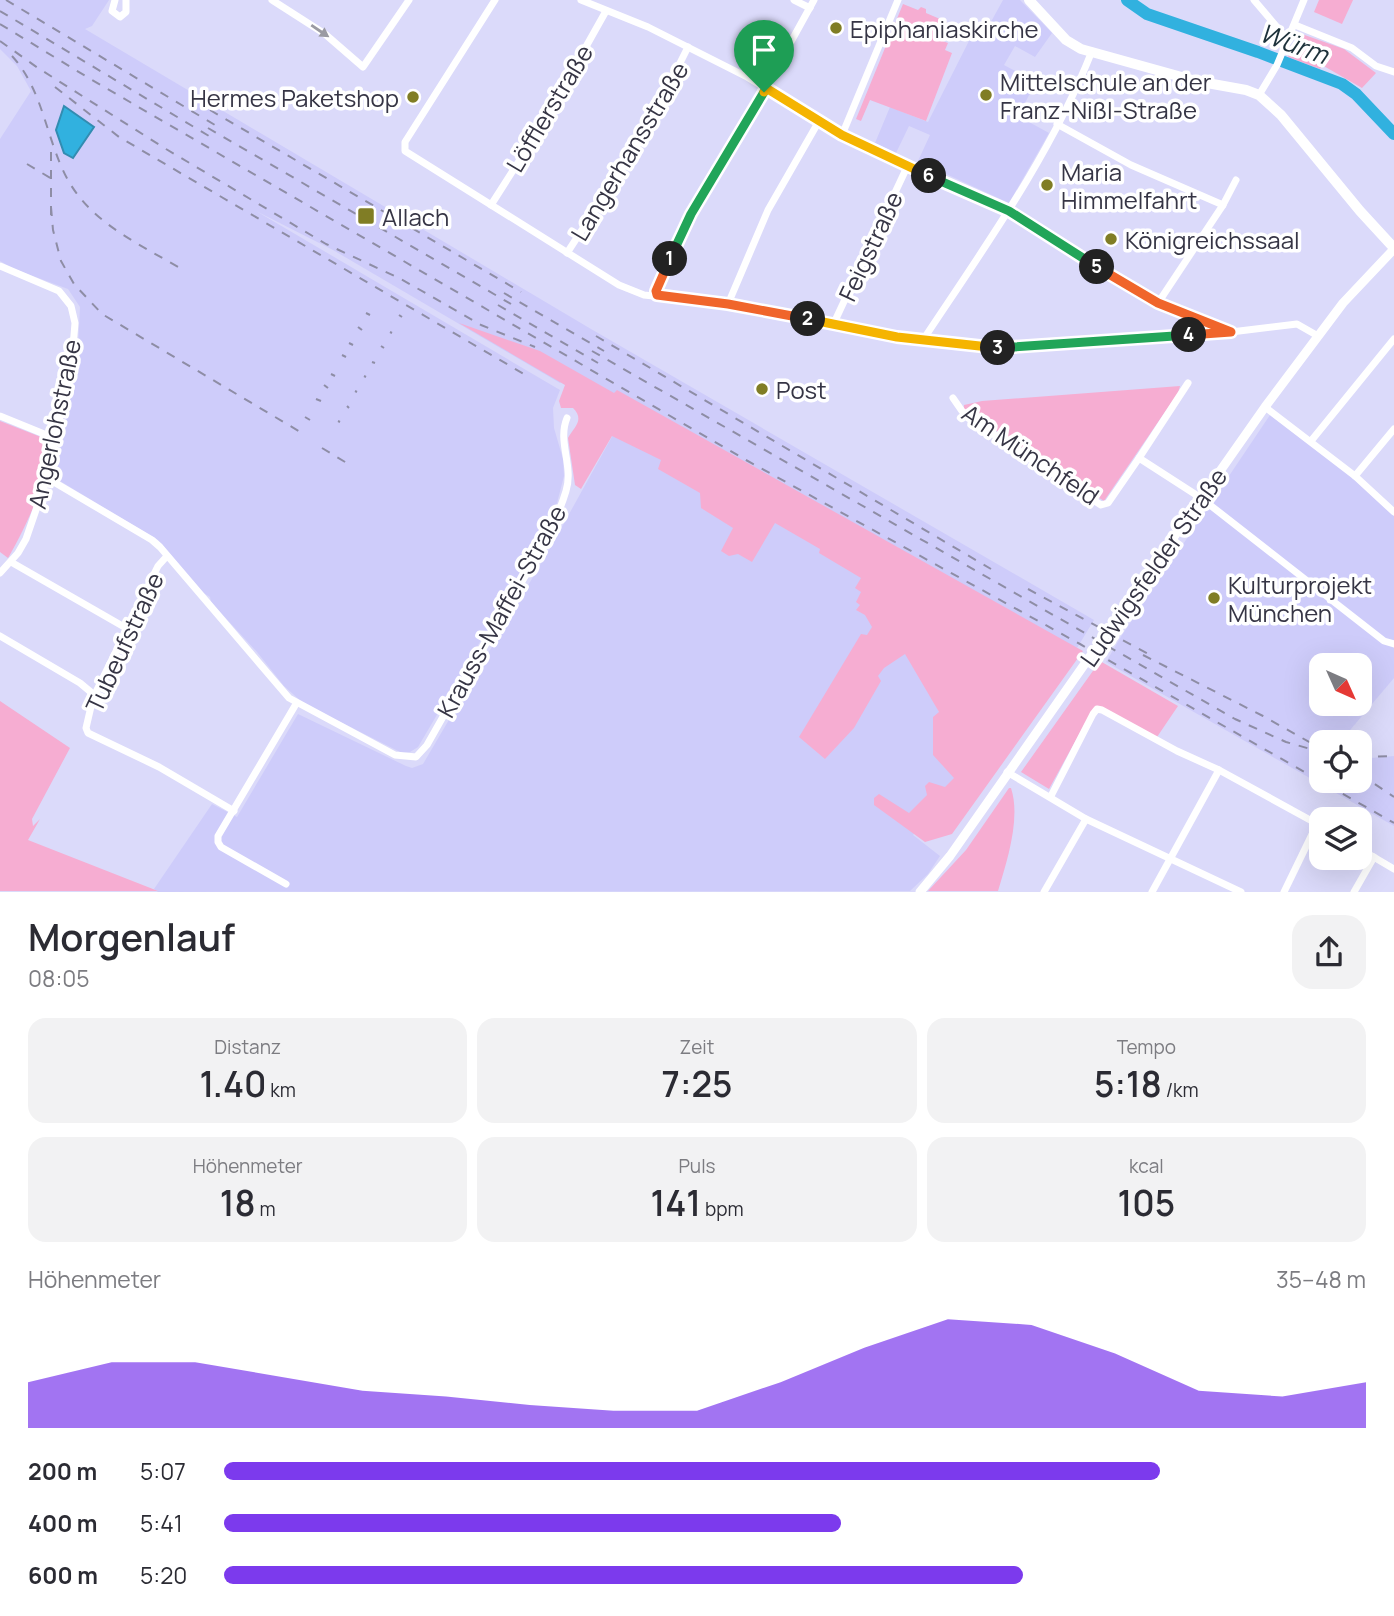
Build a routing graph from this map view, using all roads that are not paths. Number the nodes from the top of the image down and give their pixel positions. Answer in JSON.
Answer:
{"nodes":[{"id":1,"x":115,"y":0,"type":"edge"},
{"id":2,"x":126,"y":0,"type":"edge"},
{"id":3,"x":272,"y":0,"type":"edge"},
{"id":4,"x":409,"y":0,"type":"edge"},
{"id":5,"x":495,"y":0,"type":"edge"},
{"id":6,"x":581,"y":0,"type":"edge"},
{"id":7,"x":794,"y":0,"type":"edge"},
{"id":8,"x":814,"y":0,"type":"edge"},
{"id":9,"x":898,"y":0,"type":"edge"},
{"id":10,"x":1029,"y":0,"type":"edge"},
{"id":11,"x":1254,"y":0,"type":"edge"},
{"id":12,"x":1304,"y":0,"type":"edge"},
{"id":13,"x":810,"y":8,"type":"junction"},
{"id":14,"x":606,"y":11,"type":"junction"},
{"id":15,"x":1295,"y":24,"type":"junction"},
{"id":16,"x":1288,"y":40,"type":"junction"},
{"id":17,"x":688,"y":47,"type":"junction"},
{"id":18,"x":1091,"y":51,"type":"junction"},
{"id":19,"x":1394,"y":72,"type":"edge"},
{"id":20,"x":766,"y":88,"type":"junction"},
{"id":21,"x":1259,"y":95,"type":"junction"},
{"id":22,"x":819,"y":121,"type":"junction"},
{"id":23,"x":1057,"y":124,"type":"junction"},
{"id":24,"x":842,"y":135,"type":"junction"},
{"id":25,"x":907,"y":167,"type":"junction"},
{"id":26,"x":1236,"y":180,"type":"dead end"},
{"id":27,"x":491,"y":205,"type":"junction"},
{"id":28,"x":1223,"y":205,"type":"junction"},
{"id":29,"x":1009,"y":211,"type":"junction"},
{"id":30,"x":1394,"y":248,"type":"edge"},
{"id":31,"x":567,"y":253,"type":"junction"},
{"id":32,"x":0,"y":266,"type":"edge"},
{"id":33,"x":657,"y":295,"type":"junction"},
{"id":34,"x":1158,"y":303,"type":"junction"},
{"id":35,"x":728,"y":304,"type":"junction"},
{"id":36,"x":833,"y":325,"type":"junction"},
{"id":37,"x":1231,"y":332,"type":"junction"},
{"id":38,"x":1318,"y":336,"type":"junction"},
{"id":39,"x":1394,"y":339,"type":"edge"},
{"id":40,"x":923,"y":340,"type":"junction"},
{"id":41,"x":1188,"y":383,"type":"dead end"},
{"id":42,"x":953,"y":398,"type":"dead end"},
{"id":43,"x":1265,"y":407,"type":"junction"},
{"id":44,"x":0,"y":416,"type":"edge"},
{"id":45,"x":567,"y":418,"type":"dead end"},
{"id":46,"x":1394,"y":429,"type":"edge"},
{"id":47,"x":54,"y":438,"type":"junction"},
{"id":48,"x":1311,"y":441,"type":"junction"},
{"id":49,"x":1139,"y":457,"type":"junction"},
{"id":50,"x":1355,"y":476,"type":"junction"},
{"id":51,"x":47,"y":478,"type":"junction"},
{"id":52,"x":1201,"y":498,"type":"junction"},
{"id":53,"x":1394,"y":512,"type":"edge"},
{"id":54,"x":167,"y":556,"type":"junction"},
{"id":55,"x":11,"y":562,"type":"junction"},
{"id":56,"x":0,"y":573,"type":"edge"},
{"id":57,"x":126,"y":628,"type":"junction"},
{"id":58,"x":0,"y":636,"type":"edge"},
{"id":59,"x":1394,"y":644,"type":"edge"},
{"id":60,"x":102,"y":679,"type":"junction"},
{"id":61,"x":80,"y":682,"type":"junction"},
{"id":62,"x":93,"y":698,"type":"junction"},
{"id":63,"x":296,"y":704,"type":"junction"},
{"id":64,"x":1219,"y":770,"type":"junction"},
{"id":65,"x":1007,"y":772,"type":"junction"},
{"id":66,"x":1051,"y":796,"type":"junction"},
{"id":67,"x":233,"y":811,"type":"junction"},
{"id":68,"x":1086,"y":819,"type":"junction"},
{"id":69,"x":1309,"y":820,"type":"edge"},
{"id":70,"x":1309,"y":844,"type":"edge"},
{"id":71,"x":1374,"y":857,"type":"joint"},
{"id":72,"x":1169,"y":859,"type":"junction"},
{"id":73,"x":1394,"y":869,"type":"edge"},
{"id":74,"x":286,"y":884,"type":"dead end"},
{"id":75,"x":920,"y":891,"type":"edge"},
{"id":76,"x":1044,"y":891,"type":"edge"},
{"id":77,"x":1152,"y":891,"type":"edge"},
{"id":78,"x":1241,"y":891,"type":"edge"},
{"id":79,"x":1284,"y":891,"type":"edge"},
{"id":80,"x":1354,"y":891,"type":"edge"}],
"edges":[{"from":1,"to":2,"type":"street"},
{"from":3,"to":4,"type":"street","one_way":true},
{"from":5,"to":27,"type":"street"},
{"from":6,"to":14,"type":"street"},
{"from":7,"to":13,"type":"street"},
{"from":8,"to":13,"type":"street"},
{"from":9,"to":24,"type":"street"},
{"from":10,"to":18,"type":"main road"},
{"from":11,"to":16,"type":"street"},
{"from":12,"to":15,"type":"street"},
{"from":13,"to":20,"type":"street"},
{"from":14,"to":17,"type":"street"},
{"from":14,"to":27,"type":"street","name":"Löfflerstraße"},
{"from":15,"to":16,"type":"street"},
{"from":15,"to":19,"type":"street"},
{"from":16,"to":21,"type":"street"},
{"from":17,"to":20,"type":"street"},
{"from":17,"to":31,"type":"street","name":"Langerhansstraße"},
{"from":18,"to":21,"type":"main road"},
{"from":18,"to":23,"type":"street"},
{"from":20,"to":22,"type":"street"},
{"from":20,"to":33,"type":"street"},
{"from":21,"to":30,"type":"main road"},
{"from":22,"to":24,"type":"street"},
{"from":22,"to":35,"type":"street"},
{"from":23,"to":28,"type":"street"},
{"from":23,"to":29,"type":"street"},
{"from":24,"to":25,"type":"street"},
{"from":25,"to":29,"type":"street"},
{"from":25,"to":36,"type":"street","name":"Feigstraße"},
{"from":26,"to":28,"type":"street"},
{"from":27,"to":31,"type":"street"},
{"from":28,"to":34,"type":"street"},
{"from":29,"to":34,"type":"street"},
{"from":29,"to":40,"type":"street"},
{"from":30,"to":38,"type":"street","name":"Ludwigsfelder Straße"},
{"from":31,"to":33,"type":"street"},
{"from":32,"to":47,"type":"street","name":"Angerlohstraße"},
{"from":33,"to":35,"type":"street"},
{"from":34,"to":37,"type":"street"},
{"from":35,"to":36,"type":"street"},
{"from":36,"to":40,"type":"street"},
{"from":37,"to":38,"type":"street"},
{"from":37,"to":40,"type":"street"},
{"from":38,"to":43,"type":"street","name":"Ludwigsfelder Straße"},
{"from":39,"to":48,"type":"street"},
{"from":41,"to":49,"type":"street"},
{"from":42,"to":49,"type":"street","name":"Am Münchfeld"},
{"from":43,"to":48,"type":"street"},
{"from":43,"to":52,"type":"street","name":"Ludwigsfelder Straße"},
{"from":44,"to":47,"type":"street"},
{"from":45,"to":63,"type":"street","name":"Krauss-Maffei-Straße"},
{"from":46,"to":50,"type":"street"},
{"from":47,"to":51,"type":"street","name":"Angerlohstraße"},
{"from":48,"to":50,"type":"street"},
{"from":49,"to":52,"type":"street"},
{"from":50,"to":53,"type":"street"},
{"from":51,"to":54,"type":"street"},
{"from":51,"to":55,"type":"street","name":"Angerlohstraße"},
{"from":52,"to":59,"type":"street"},
{"from":52,"to":65,"type":"street","name":"Ludwigsfelder Straße"},
{"from":54,"to":57,"type":"street","name":"Tubeufstraße"},
{"from":54,"to":63,"type":"street"},
{"from":55,"to":56,"type":"street","name":"Angerlohstraße"},
{"from":55,"to":57,"type":"street"},
{"from":57,"to":60,"type":"street","name":"Tubeufstraße"},
{"from":58,"to":61,"type":"street"},
{"from":60,"to":61,"type":"street"},
{"from":60,"to":62,"type":"street","name":"Tubeufstraße"},
{"from":61,"to":62,"type":"street"},
{"from":62,"to":67,"type":"street","name":"Tubeufstraße"},
{"from":63,"to":67,"type":"street"},
{"from":64,"to":66,"type":"street"},
{"from":64,"to":69,"type":"street"},
{"from":64,"to":72,"type":"street"},
{"from":65,"to":66,"type":"street"},
{"from":65,"to":75,"type":"street","name":"Ludwigsfelder Straße"},
{"from":66,"to":68,"type":"street"},
{"from":67,"to":74,"type":"street"},
{"from":68,"to":72,"type":"street"},
{"from":68,"to":76,"type":"street"},
{"from":70,"to":79,"type":"street"},
{"from":71,"to":73,"type":"street"},
{"from":71,"to":80,"type":"street"},
{"from":72,"to":77,"type":"street"},
{"from":72,"to":78,"type":"street"}]}
